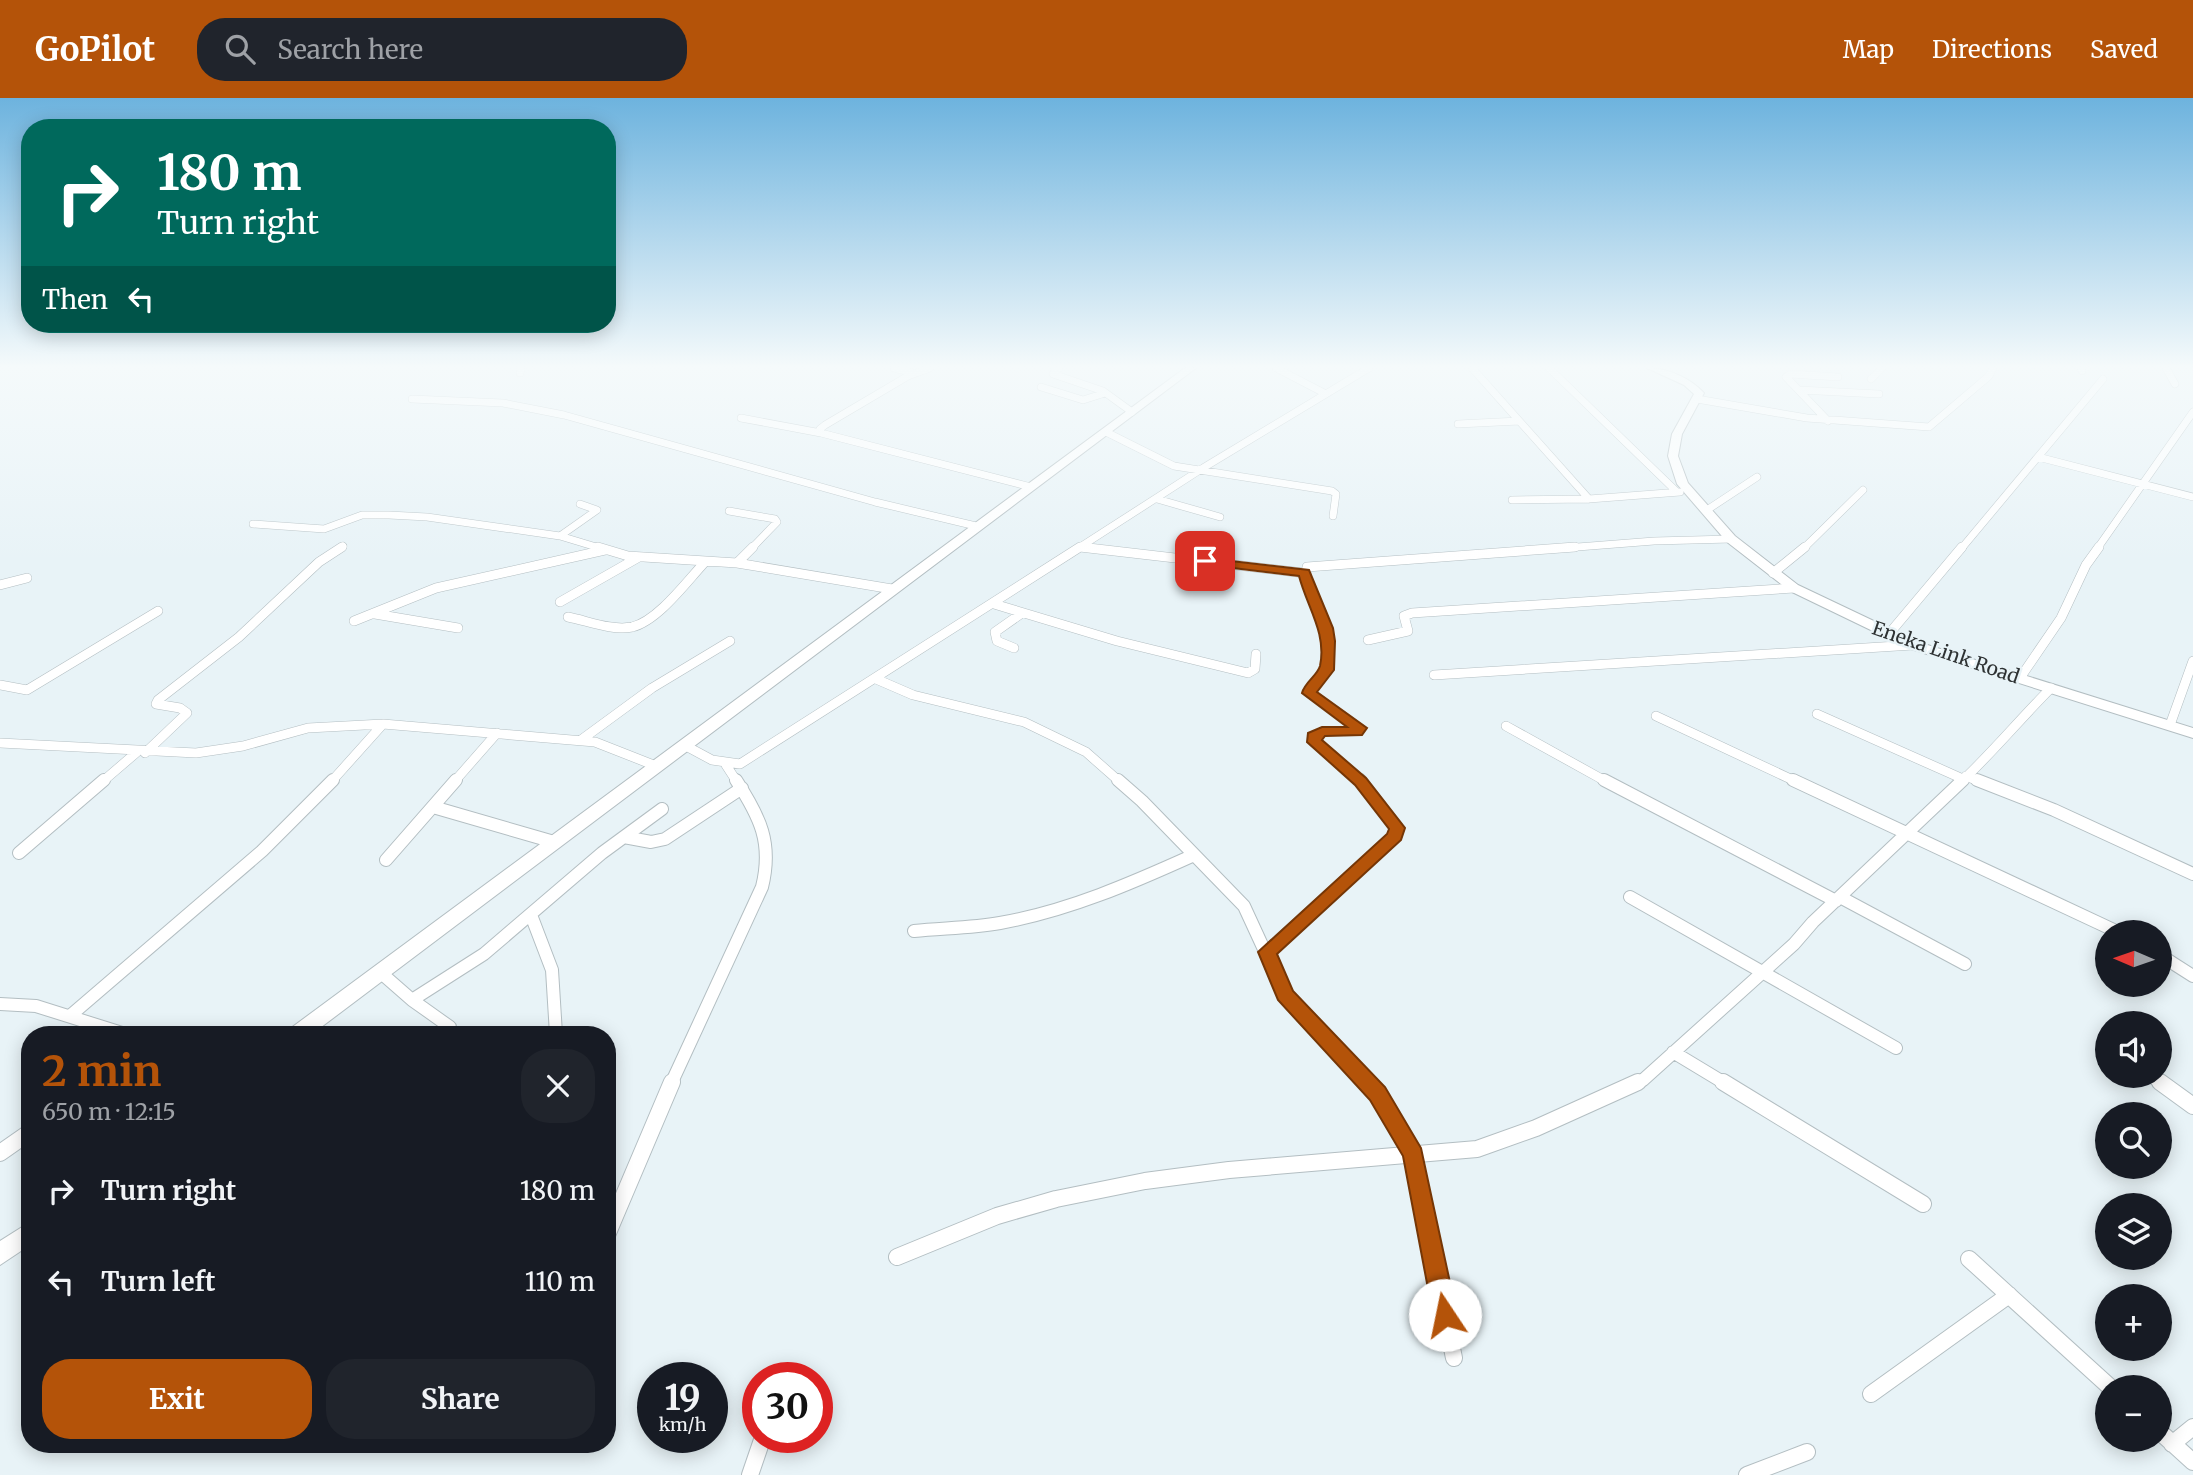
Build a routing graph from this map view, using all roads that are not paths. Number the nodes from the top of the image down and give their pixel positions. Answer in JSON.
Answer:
{"nodes":[{"id":1,"x":626,"y":432,"type":"edge"},
{"id":2,"x":817,"y":432,"type":"edge"},
{"id":3,"x":1106,"y":432,"type":"joint"},
{"id":4,"x":1262,"y":432,"type":"edge"},
{"id":5,"x":1529,"y":432,"type":"edge"},
{"id":6,"x":1618,"y":432,"type":"edge"},
{"id":7,"x":1677,"y":432,"type":"edge"},
{"id":8,"x":2059,"y":432,"type":"edge"},
{"id":9,"x":2180,"y":432,"type":"edge"},
{"id":10,"x":821,"y":433,"type":"joint"},
{"id":11,"x":2038,"y":457,"type":"junction"},
{"id":12,"x":1203,"y":468,"type":"junction"},
{"id":13,"x":1757,"y":477,"type":"dead end"},
{"id":14,"x":2142,"y":484,"type":"junction"},
{"id":15,"x":1031,"y":487,"type":"junction"},
{"id":16,"x":1863,"y":490,"type":"dead end"},
{"id":17,"x":1683,"y":492,"type":"junction"},
{"id":18,"x":2193,"y":497,"type":"edge"},
{"id":19,"x":1157,"y":499,"type":"junction"},
{"id":20,"x":1589,"y":499,"type":"junction"},
{"id":21,"x":1512,"y":500,"type":"dead end"},
{"id":22,"x":580,"y":504,"type":"dead end"},
{"id":23,"x":1707,"y":510,"type":"junction"},
{"id":24,"x":729,"y":511,"type":"dead end"},
{"id":25,"x":1333,"y":516,"type":"dead end"},
{"id":26,"x":1220,"y":517,"type":"dead end"},
{"id":27,"x":253,"y":524,"type":"dead end"},
{"id":28,"x":976,"y":526,"type":"junction"},
{"id":29,"x":561,"y":536,"type":"junction"},
{"id":30,"x":1731,"y":539,"type":"junction"},
{"id":31,"x":343,"y":546,"type":"dead end"},
{"id":32,"x":1080,"y":547,"type":"junction"},
{"id":33,"x":605,"y":550,"type":"junction"},
{"id":34,"x":639,"y":557,"type":"junction"},
{"id":35,"x":705,"y":562,"type":"junction"},
{"id":36,"x":737,"y":563,"type":"junction"},
{"id":37,"x":1304,"y":573,"type":"junction"},
{"id":38,"x":1773,"y":573,"type":"junction"},
{"id":39,"x":27,"y":578,"type":"dead end"},
{"id":40,"x":0,"y":585,"type":"edge"},
{"id":41,"x":1794,"y":588,"type":"junction"},
{"id":42,"x":892,"y":589,"type":"junction"},
{"id":43,"x":560,"y":602,"type":"dead end"},
{"id":44,"x":994,"y":604,"type":"junction"},
{"id":45,"x":158,"y":611,"type":"dead end"},
{"id":46,"x":1022,"y":613,"type":"junction"},
{"id":47,"x":374,"y":614,"type":"junction"},
{"id":48,"x":568,"y":617,"type":"dead end"},
{"id":49,"x":354,"y":621,"type":"dead end"},
{"id":50,"x":458,"y":628,"type":"dead end"},
{"id":51,"x":1888,"y":635,"type":"junction"},
{"id":52,"x":1368,"y":640,"type":"dead end"},
{"id":53,"x":730,"y":641,"type":"dead end"},
{"id":54,"x":1913,"y":645,"type":"junction"},
{"id":55,"x":1014,"y":648,"type":"dead end"},
{"id":56,"x":1256,"y":654,"type":"dead end"},
{"id":57,"x":2193,"y":661,"type":"edge"},
{"id":58,"x":1434,"y":675,"type":"dead end"},
{"id":59,"x":2020,"y":678,"type":"junction"},
{"id":60,"x":876,"y":679,"type":"junction"},
{"id":61,"x":0,"y":685,"type":"edge"},
{"id":62,"x":2051,"y":688,"type":"junction"},
{"id":63,"x":1817,"y":714,"type":"dead end"},
{"id":64,"x":1656,"y":716,"type":"dead end"},
{"id":65,"x":383,"y":724,"type":"junction"},
{"id":66,"x":2170,"y":725,"type":"junction"},
{"id":67,"x":1506,"y":726,"type":"dead end"},
{"id":68,"x":497,"y":733,"type":"junction"},
{"id":69,"x":2193,"y":733,"type":"edge"},
{"id":70,"x":581,"y":740,"type":"junction"},
{"id":71,"x":0,"y":743,"type":"edge"},
{"id":72,"x":686,"y":746,"type":"junction"},
{"id":73,"x":141,"y":752,"type":"junction"},
{"id":74,"x":726,"y":765,"type":"junction"},
{"id":75,"x":656,"y":766,"type":"junction"},
{"id":76,"x":1964,"y":778,"type":"junction"},
{"id":77,"x":742,"y":788,"type":"junction"},
{"id":78,"x":433,"y":807,"type":"junction"},
{"id":79,"x":662,"y":809,"type":"dead end"},
{"id":80,"x":1907,"y":834,"type":"junction"},
{"id":81,"x":624,"y":837,"type":"junction"},
{"id":82,"x":554,"y":842,"type":"junction"},
{"id":83,"x":19,"y":853,"type":"dead end"},
{"id":84,"x":1194,"y":855,"type":"junction"},
{"id":85,"x":386,"y":860,"type":"dead end"},
{"id":86,"x":2193,"y":874,"type":"edge"},
{"id":87,"x":1630,"y":897,"type":"dead end"},
{"id":88,"x":1838,"y":899,"type":"junction"},
{"id":89,"x":531,"y":915,"type":"junction"},
{"id":90,"x":2095,"y":921,"type":"edge"},
{"id":91,"x":914,"y":931,"type":"dead end"},
{"id":92,"x":1267,"y":952,"type":"junction"},
{"id":93,"x":2172,"y":963,"type":"edge"},
{"id":94,"x":1965,"y":964,"type":"dead end"},
{"id":95,"x":380,"y":972,"type":"junction"},
{"id":96,"x":1762,"y":972,"type":"junction"},
{"id":97,"x":2193,"y":976,"type":"edge"},
{"id":98,"x":412,"y":1000,"type":"junction"},
{"id":99,"x":0,"y":1004,"type":"edge"},
{"id":100,"x":71,"y":1015,"type":"junction"},
{"id":101,"x":102,"y":1026,"type":"edge"},
{"id":102,"x":309,"y":1026,"type":"edge"},
{"id":103,"x":440,"y":1026,"type":"edge"},
{"id":104,"x":556,"y":1026,"type":"edge"},
{"id":105,"x":1896,"y":1048,"type":"dead end"},
{"id":106,"x":1673,"y":1052,"type":"junction"},
{"id":107,"x":2168,"y":1088,"type":"edge"},
{"id":108,"x":2193,"y":1106,"type":"edge"},
{"id":109,"x":21,"y":1138,"type":"edge"},
{"id":110,"x":0,"y":1153,"type":"edge"},
{"id":111,"x":1413,"y":1155,"type":"junction"},
{"id":112,"x":1923,"y":1204,"type":"dead end"},
{"id":113,"x":616,"y":1213,"type":"edge"},
{"id":114,"x":21,"y":1239,"type":"edge"},
{"id":115,"x":0,"y":1254,"type":"edge"},
{"id":116,"x":897,"y":1257,"type":"dead end"},
{"id":117,"x":1969,"y":1259,"type":"dead end"},
{"id":118,"x":2009,"y":1295,"type":"junction"},
{"id":119,"x":1454,"y":1358,"type":"dead end"},
{"id":120,"x":2097,"y":1375,"type":"edge"},
{"id":121,"x":1871,"y":1394,"type":"dead end"},
{"id":122,"x":2193,"y":1427,"type":"edge"},
{"id":123,"x":2172,"y":1436,"type":"edge"},
{"id":124,"x":2172,"y":1443,"type":"edge"},
{"id":125,"x":1807,"y":1452,"type":"dead end"},
{"id":126,"x":758,"y":1453,"type":"edge"},
{"id":127,"x":2193,"y":1462,"type":"edge"},
{"id":128,"x":750,"y":1475,"type":"edge"},
{"id":129,"x":1747,"y":1475,"type":"edge"}],
"edges":[{"from":1,"to":28,"type":"street"},
{"from":2,"to":10,"type":"street"},
{"from":3,"to":12,"type":"street"},
{"from":3,"to":15,"type":"street"},
{"from":4,"to":12,"type":"street"},
{"from":5,"to":20,"type":"street"},
{"from":6,"to":17,"type":"street"},
{"from":7,"to":17,"type":"street","name":"Eneka Link Road"},
{"from":8,"to":11,"type":"street"},
{"from":9,"to":14,"type":"street"},
{"from":10,"to":15,"type":"street"},
{"from":11,"to":14,"type":"street"},
{"from":11,"to":51,"type":"street"},
{"from":12,"to":19,"type":"street"},
{"from":12,"to":25,"type":"street"},
{"from":13,"to":23,"type":"street"},
{"from":14,"to":18,"type":"street"},
{"from":14,"to":59,"type":"street"},
{"from":15,"to":28,"type":"street"},
{"from":16,"to":38,"type":"street"},
{"from":17,"to":20,"type":"street"},
{"from":17,"to":23,"type":"street","name":"Eneka Link Road"},
{"from":19,"to":26,"type":"street"},
{"from":19,"to":32,"type":"street"},
{"from":20,"to":21,"type":"street"},
{"from":22,"to":29,"type":"street"},
{"from":23,"to":30,"type":"street","name":"Eneka Link Road"},
{"from":24,"to":36,"type":"street"},
{"from":27,"to":29,"type":"street"},
{"from":28,"to":42,"type":"street"},
{"from":29,"to":33,"type":"street"},
{"from":30,"to":37,"type":"street"},
{"from":30,"to":38,"type":"street","name":"Eneka Link Road"},
{"from":31,"to":73,"type":"street"},
{"from":32,"to":37,"type":"street"},
{"from":32,"to":44,"type":"street"},
{"from":33,"to":34,"type":"street"},
{"from":33,"to":47,"type":"street"},
{"from":34,"to":35,"type":"street"},
{"from":34,"to":43,"type":"street"},
{"from":35,"to":36,"type":"street"},
{"from":35,"to":48,"type":"street"},
{"from":36,"to":42,"type":"street"},
{"from":37,"to":92,"type":"street"},
{"from":38,"to":41,"type":"street","name":"Eneka Link Road"},
{"from":39,"to":40,"type":"street"},
{"from":41,"to":51,"type":"street","name":"Eneka Link Road"},
{"from":41,"to":52,"type":"street"},
{"from":42,"to":72,"type":"street"},
{"from":44,"to":46,"type":"street"},
{"from":44,"to":60,"type":"street"},
{"from":45,"to":61,"type":"street"},
{"from":46,"to":55,"type":"street"},
{"from":46,"to":56,"type":"street"},
{"from":47,"to":49,"type":"street"},
{"from":47,"to":50,"type":"street"},
{"from":51,"to":54,"type":"street","name":"Eneka Link Road"},
{"from":53,"to":70,"type":"street"},
{"from":54,"to":58,"type":"street"},
{"from":54,"to":59,"type":"street","name":"Eneka Link Road"},
{"from":57,"to":66,"type":"street"},
{"from":59,"to":62,"type":"street","name":"Eneka Link Road"},
{"from":60,"to":74,"type":"street"},
{"from":60,"to":84,"type":"street"},
{"from":62,"to":66,"type":"street","name":"Eneka Link Road"},
{"from":62,"to":76,"type":"street"},
{"from":63,"to":76,"type":"street"},
{"from":64,"to":80,"type":"street"},
{"from":65,"to":68,"type":"street"},
{"from":65,"to":73,"type":"street"},
{"from":65,"to":100,"type":"street"},
{"from":66,"to":69,"type":"street","name":"Eneka Link Road"},
{"from":67,"to":88,"type":"street"},
{"from":68,"to":70,"type":"street"},
{"from":68,"to":78,"type":"street"},
{"from":70,"to":75,"type":"street"},
{"from":71,"to":73,"type":"street"},
{"from":72,"to":74,"type":"street"},
{"from":72,"to":75,"type":"street"},
{"from":73,"to":83,"type":"street"},
{"from":74,"to":77,"type":"street"},
{"from":75,"to":82,"type":"street"},
{"from":76,"to":80,"type":"street"},
{"from":76,"to":86,"type":"street"},
{"from":77,"to":81,"type":"street"},
{"from":77,"to":113,"type":"street"},
{"from":78,"to":82,"type":"street"},
{"from":78,"to":85,"type":"street"},
{"from":79,"to":81,"type":"street"},
{"from":80,"to":88,"type":"street"},
{"from":80,"to":90,"type":"street"},
{"from":81,"to":89,"type":"street"},
{"from":82,"to":95,"type":"street"},
{"from":84,"to":91,"type":"street"},
{"from":84,"to":92,"type":"street"},
{"from":87,"to":96,"type":"street"},
{"from":88,"to":94,"type":"street"},
{"from":88,"to":96,"type":"street"},
{"from":89,"to":98,"type":"street"},
{"from":89,"to":104,"type":"street"},
{"from":92,"to":111,"type":"street"},
{"from":93,"to":97,"type":"street"},
{"from":95,"to":98,"type":"street"},
{"from":95,"to":102,"type":"street"},
{"from":96,"to":105,"type":"street"},
{"from":96,"to":106,"type":"street"},
{"from":98,"to":103,"type":"street"},
{"from":99,"to":100,"type":"street"},
{"from":100,"to":101,"type":"street"},
{"from":106,"to":111,"type":"street"},
{"from":106,"to":112,"type":"street"},
{"from":107,"to":108,"type":"street"},
{"from":109,"to":110,"type":"street"},
{"from":111,"to":116,"type":"street"},
{"from":111,"to":119,"type":"street"},
{"from":114,"to":115,"type":"street"},
{"from":117,"to":118,"type":"street"},
{"from":118,"to":120,"type":"street"},
{"from":118,"to":121,"type":"street"},
{"from":122,"to":123,"type":"street"},
{"from":124,"to":127,"type":"street"},
{"from":125,"to":129,"type":"street"},
{"from":126,"to":128,"type":"street"}]}
